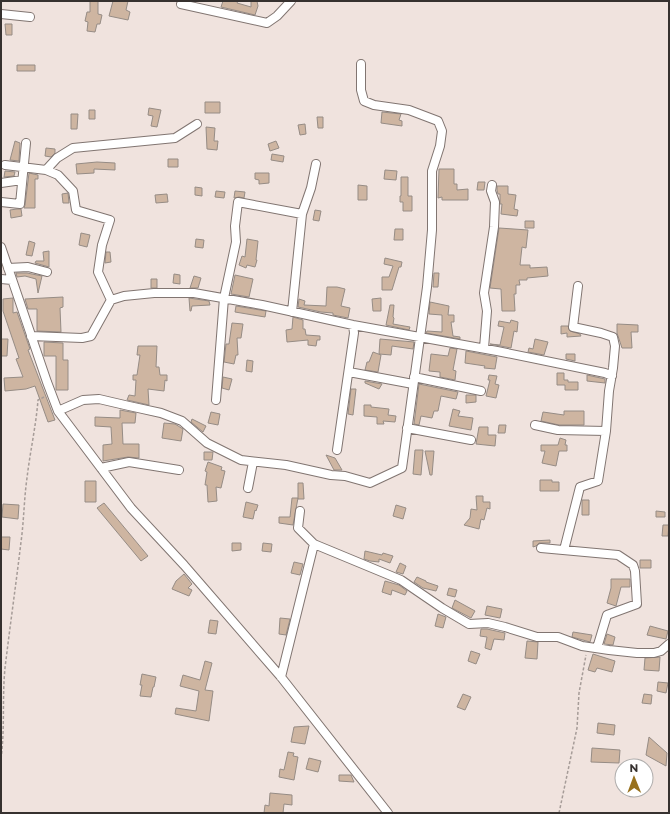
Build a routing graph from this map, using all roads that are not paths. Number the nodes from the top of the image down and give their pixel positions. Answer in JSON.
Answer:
{"nodes":[{"id":1,"x":292,"y":1,"type":"edge"},
{"id":2,"x":181,"y":4,"type":"dead end"},
{"id":3,"x":1,"y":14,"type":"edge"},
{"id":4,"x":30,"y":17,"type":"dead end"},
{"id":5,"x":361,"y":64,"type":"dead end"},
{"id":6,"x":197,"y":124,"type":"dead end"},
{"id":7,"x":26,"y":143,"type":"dead end"},
{"id":8,"x":5,"y":164,"type":"dead end"},
{"id":9,"x":316,"y":164,"type":"dead end"},
{"id":10,"x":24,"y":168,"type":"junction"},
{"id":11,"x":46,"y":170,"type":"junction"},
{"id":12,"x":22,"y":180,"type":"junction"},
{"id":13,"x":1,"y":183,"type":"edge"},
{"id":14,"x":492,"y":185,"type":"dead end"},
{"id":15,"x":1,"y":202,"type":"edge"},
{"id":16,"x":302,"y":214,"type":"junction"},
{"id":17,"x":1,"y":247,"type":"edge"},
{"id":18,"x":8,"y":268,"type":"junction"},
{"id":19,"x":47,"y":272,"type":"dead end"},
{"id":20,"x":1,"y":279,"type":"edge"},
{"id":21,"x":12,"y":280,"type":"junction"},
{"id":22,"x":578,"y":286,"type":"dead end"},
{"id":23,"x":224,"y":298,"type":"junction"},
{"id":24,"x":111,"y":300,"type":"junction"},
{"id":25,"x":292,"y":312,"type":"junction"},
{"id":26,"x":353,"y":325,"type":"junction"},
{"id":27,"x":31,"y":336,"type":"junction"},
{"id":28,"x":419,"y":337,"type":"junction"},
{"id":29,"x":484,"y":348,"type":"junction"},
{"id":30,"x":349,"y":372,"type":"junction"},
{"id":31,"x":612,"y":376,"type":"junction"},
{"id":32,"x":413,"y":380,"type":"junction"},
{"id":33,"x":481,"y":391,"type":"dead end"},
{"id":34,"x":216,"y":400,"type":"dead end"},
{"id":35,"x":58,"y":411,"type":"junction"},
{"id":36,"x":535,"y":425,"type":"dead end"},
{"id":37,"x":407,"y":428,"type":"junction"},
{"id":38,"x":606,"y":431,"type":"junction"},
{"id":39,"x":472,"y":440,"type":"dead end"},
{"id":40,"x":337,"y":450,"type":"dead end"},
{"id":41,"x":253,"y":462,"type":"junction"},
{"id":42,"x":101,"y":468,"type":"junction"},
{"id":43,"x":179,"y":470,"type":"dead end"},
{"id":44,"x":248,"y":488,"type":"dead end"},
{"id":45,"x":300,"y":510,"type":"dead end"},
{"id":46,"x":314,"y":544,"type":"junction"},
{"id":47,"x":541,"y":548,"type":"dead end"},
{"id":48,"x":564,"y":550,"type":"junction"},
{"id":49,"x":669,"y":644,"type":"edge"},
{"id":50,"x":597,"y":648,"type":"junction"},
{"id":51,"x":281,"y":677,"type":"junction"},
{"id":52,"x":388,"y":813,"type":"edge"}],
"edges":[{"from":1,"to":2,"type":"street"},
{"from":3,"to":4,"type":"street"},
{"from":5,"to":28,"type":"street"},
{"from":6,"to":11,"type":"street"},
{"from":7,"to":10,"type":"street"},
{"from":8,"to":10,"type":"street"},
{"from":9,"to":16,"type":"street"},
{"from":10,"to":11,"type":"street"},
{"from":10,"to":12,"type":"street"},
{"from":11,"to":24,"type":"street"},
{"from":12,"to":13,"type":"street"},
{"from":12,"to":15,"type":"street"},
{"from":14,"to":29,"type":"street"},
{"from":16,"to":23,"type":"street"},
{"from":16,"to":25,"type":"street"},
{"from":17,"to":18,"type":"street"},
{"from":18,"to":19,"type":"street"},
{"from":18,"to":21,"type":"street"},
{"from":20,"to":21,"type":"street"},
{"from":21,"to":27,"type":"street"},
{"from":22,"to":31,"type":"street"},
{"from":23,"to":24,"type":"street"},
{"from":23,"to":25,"type":"street"},
{"from":23,"to":34,"type":"street"},
{"from":24,"to":27,"type":"street"},
{"from":25,"to":26,"type":"street"},
{"from":26,"to":28,"type":"street"},
{"from":26,"to":30,"type":"street"},
{"from":27,"to":35,"type":"street"},
{"from":28,"to":29,"type":"street"},
{"from":28,"to":32,"type":"street"},
{"from":29,"to":31,"type":"street"},
{"from":30,"to":32,"type":"street"},
{"from":30,"to":40,"type":"street"},
{"from":31,"to":38,"type":"street"},
{"from":32,"to":33,"type":"street"},
{"from":32,"to":37,"type":"street"},
{"from":35,"to":41,"type":"street"},
{"from":35,"to":42,"type":"street"},
{"from":36,"to":38,"type":"street"},
{"from":37,"to":39,"type":"street"},
{"from":37,"to":41,"type":"street"},
{"from":38,"to":48,"type":"street"},
{"from":41,"to":44,"type":"street"},
{"from":42,"to":43,"type":"street"},
{"from":42,"to":51,"type":"street"},
{"from":45,"to":46,"type":"street"},
{"from":46,"to":50,"type":"street"},
{"from":46,"to":51,"type":"street"},
{"from":47,"to":48,"type":"street"},
{"from":48,"to":50,"type":"street"},
{"from":49,"to":50,"type":"street"},
{"from":51,"to":52,"type":"street"}]}
